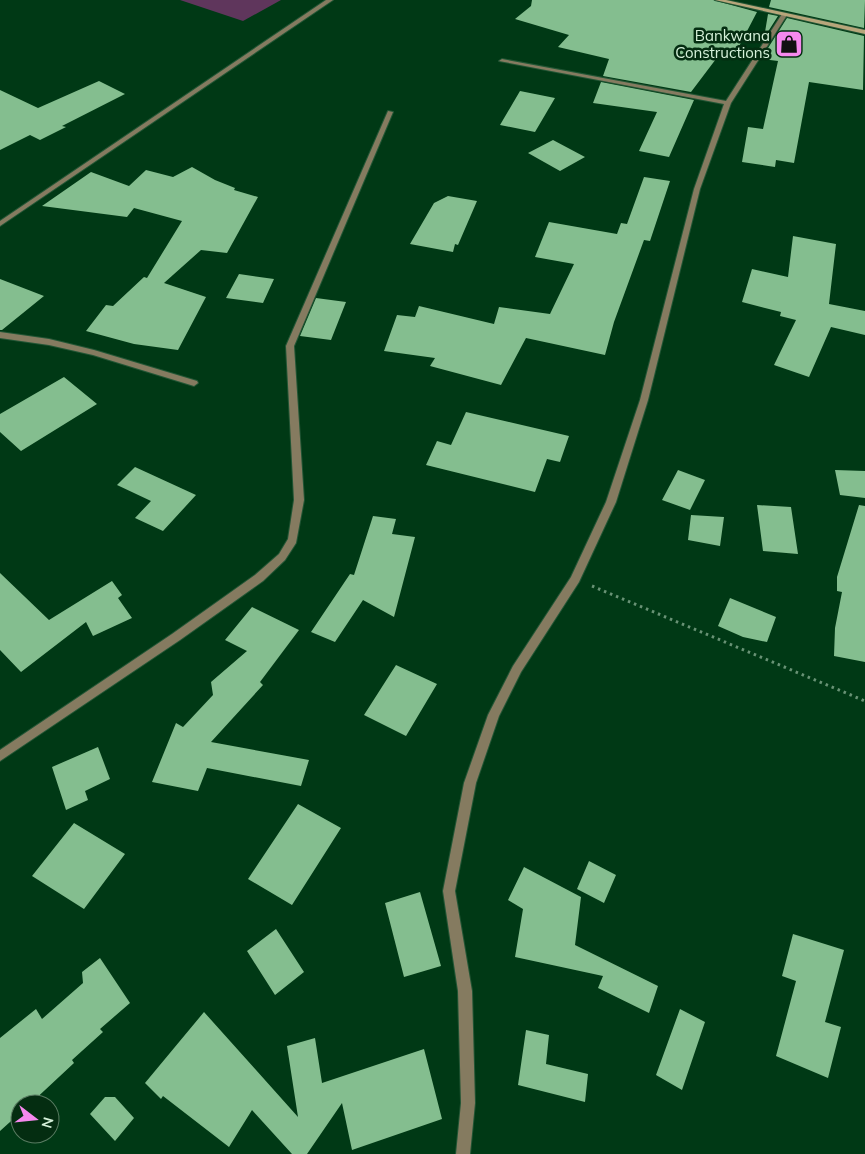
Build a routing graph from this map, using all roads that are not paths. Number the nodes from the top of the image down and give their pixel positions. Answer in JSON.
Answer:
{"nodes":[{"id":1,"x":330,"y":0,"type":"edge"},
{"id":2,"x":718,"y":0,"type":"edge"},
{"id":3,"x":784,"y":15,"type":"junction"},
{"id":4,"x":865,"y":32,"type":"edge"},
{"id":5,"x":502,"y":61,"type":"dead end"},
{"id":6,"x":728,"y":103,"type":"junction"},
{"id":7,"x":390,"y":112,"type":"dead end"},
{"id":8,"x":0,"y":224,"type":"edge"},
{"id":9,"x":0,"y":335,"type":"edge"},
{"id":10,"x":194,"y":383,"type":"dead end"},
{"id":11,"x":0,"y":756,"type":"edge"},
{"id":12,"x":463,"y":1154,"type":"edge"}],
"edges":[{"from":1,"to":8,"type":"street"},
{"from":2,"to":3,"type":"street"},
{"from":3,"to":4,"type":"street"},
{"from":3,"to":6,"type":"street"},
{"from":5,"to":6,"type":"street"},
{"from":6,"to":12,"type":"street"},
{"from":7,"to":11,"type":"street"},
{"from":9,"to":10,"type":"street"}]}
